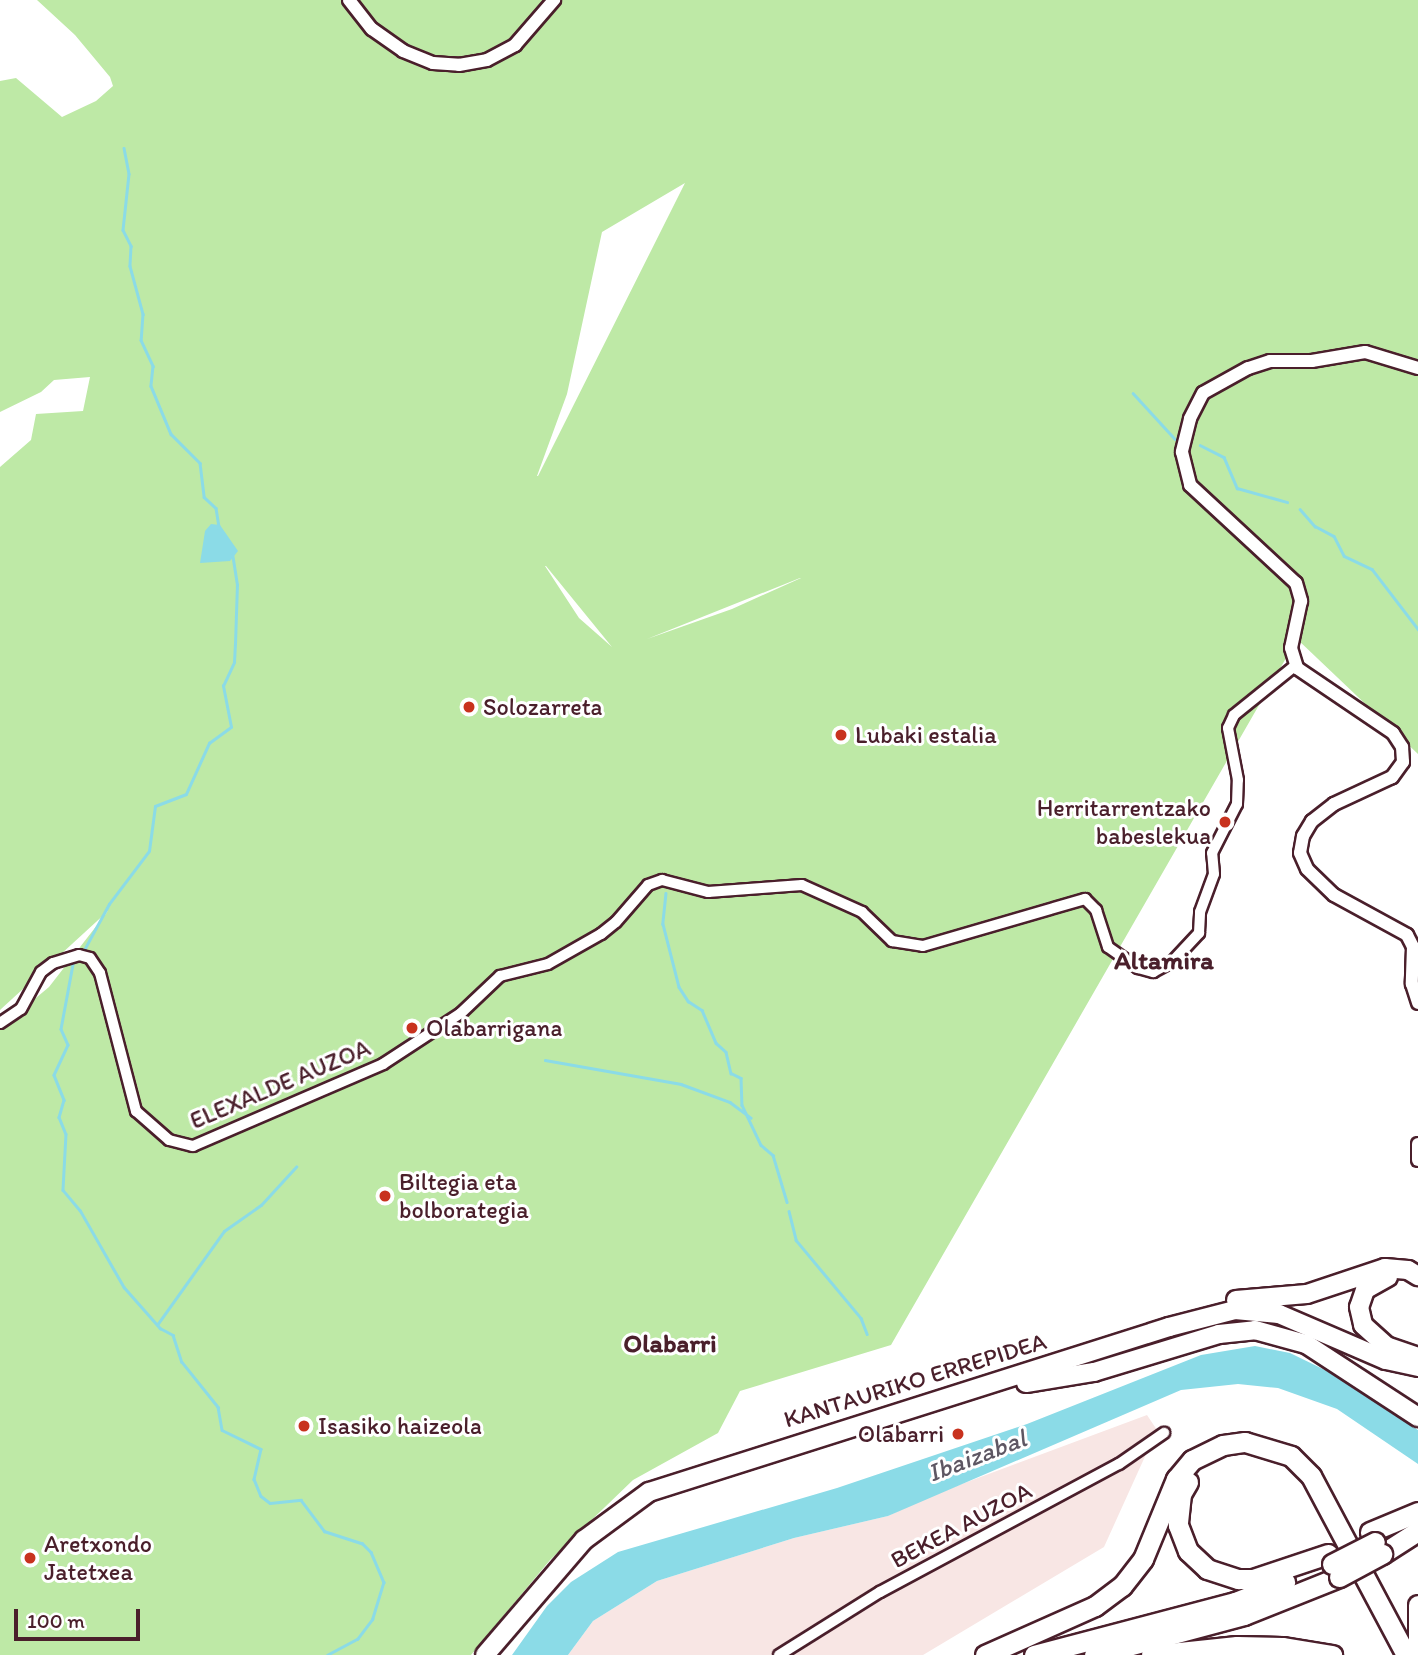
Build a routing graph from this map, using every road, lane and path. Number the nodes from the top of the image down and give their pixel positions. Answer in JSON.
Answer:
{"nodes":[{"id":1,"x":349,"y":0,"type":"edge"},
{"id":2,"x":554,"y":0,"type":"edge"},
{"id":3,"x":1418,"y":368,"type":"edge"},
{"id":4,"x":1296,"y":665,"type":"junction"},
{"id":5,"x":1418,"y":1003,"type":"edge"},
{"id":6,"x":0,"y":1023,"type":"edge"},
{"id":7,"x":1418,"y":1144,"type":"edge"},
{"id":8,"x":1418,"y":1160,"type":"edge"},
{"id":9,"x":1418,"y":1276,"type":"edge"},
{"id":10,"x":1418,"y":1285,"type":"edge"},
{"id":11,"x":1117,"y":1343,"type":"junction"},
{"id":12,"x":1418,"y":1357,"type":"edge"},
{"id":13,"x":1418,"y":1367,"type":"edge"},
{"id":14,"x":1418,"y":1378,"type":"edge"},
{"id":15,"x":1026,"y":1382,"type":"junction"},
{"id":16,"x":1418,"y":1417,"type":"edge"},
{"id":17,"x":1164,"y":1433,"type":"dead end"},
{"id":18,"x":1418,"y":1513,"type":"edge"},
{"id":19,"x":1418,"y":1531,"type":"edge"},
{"id":20,"x":1376,"y":1543,"type":"junction"},
{"id":21,"x":1333,"y":1565,"type":"junction"},
{"id":22,"x":1418,"y":1605,"type":"edge"},
{"id":23,"x":485,"y":1655,"type":"edge"},
{"id":24,"x":499,"y":1655,"type":"edge"},
{"id":25,"x":779,"y":1655,"type":"edge"},
{"id":26,"x":985,"y":1655,"type":"edge"},
{"id":27,"x":1034,"y":1655,"type":"edge"},
{"id":28,"x":1094,"y":1655,"type":"edge"},
{"id":29,"x":1151,"y":1655,"type":"edge"},
{"id":30,"x":1332,"y":1655,"type":"edge"},
{"id":31,"x":1396,"y":1655,"type":"edge"},
{"id":32,"x":1406,"y":1655,"type":"edge"},
{"id":33,"x":1418,"y":1655,"type":"edge"}],
"edges":[{"from":1,"to":2,"type":"street"},
{"from":3,"to":4,"type":"street"},
{"from":4,"to":5,"type":"street"},
{"from":4,"to":6,"type":"street","name":"ELEXALDE AUZOA"},
{"from":7,"to":8,"type":"street"},
{"from":9,"to":11,"type":"highway"},
{"from":10,"to":12,"type":"highway"},
{"from":11,"to":13,"type":"highway","name":"KANTAURIKO ERREPIDEA"},
{"from":11,"to":23,"type":"highway","name":"KANTAURIKO ERREPIDEA"},
{"from":14,"to":15,"type":"highway","name":"KANTAURIKO ERREPIDEA"},
{"from":15,"to":16,"type":"highway"},
{"from":15,"to":24,"type":"highway","name":"KANTAURIKO ERREPIDEA"},
{"from":17,"to":25,"type":"street","name":"BEKEA AUZOA"},
{"from":18,"to":20,"type":"highway"},
{"from":19,"to":20,"type":"highway"},
{"from":20,"to":21,"type":"highway","bridge":true},
{"from":21,"to":27,"type":"highway"},
{"from":21,"to":28,"type":"highway"},
{"from":21,"to":31,"type":"highway"},
{"from":22,"to":33,"type":"highway"},
{"from":26,"to":32,"type":"highway"},
{"from":29,"to":30,"type":"highway"}]}
